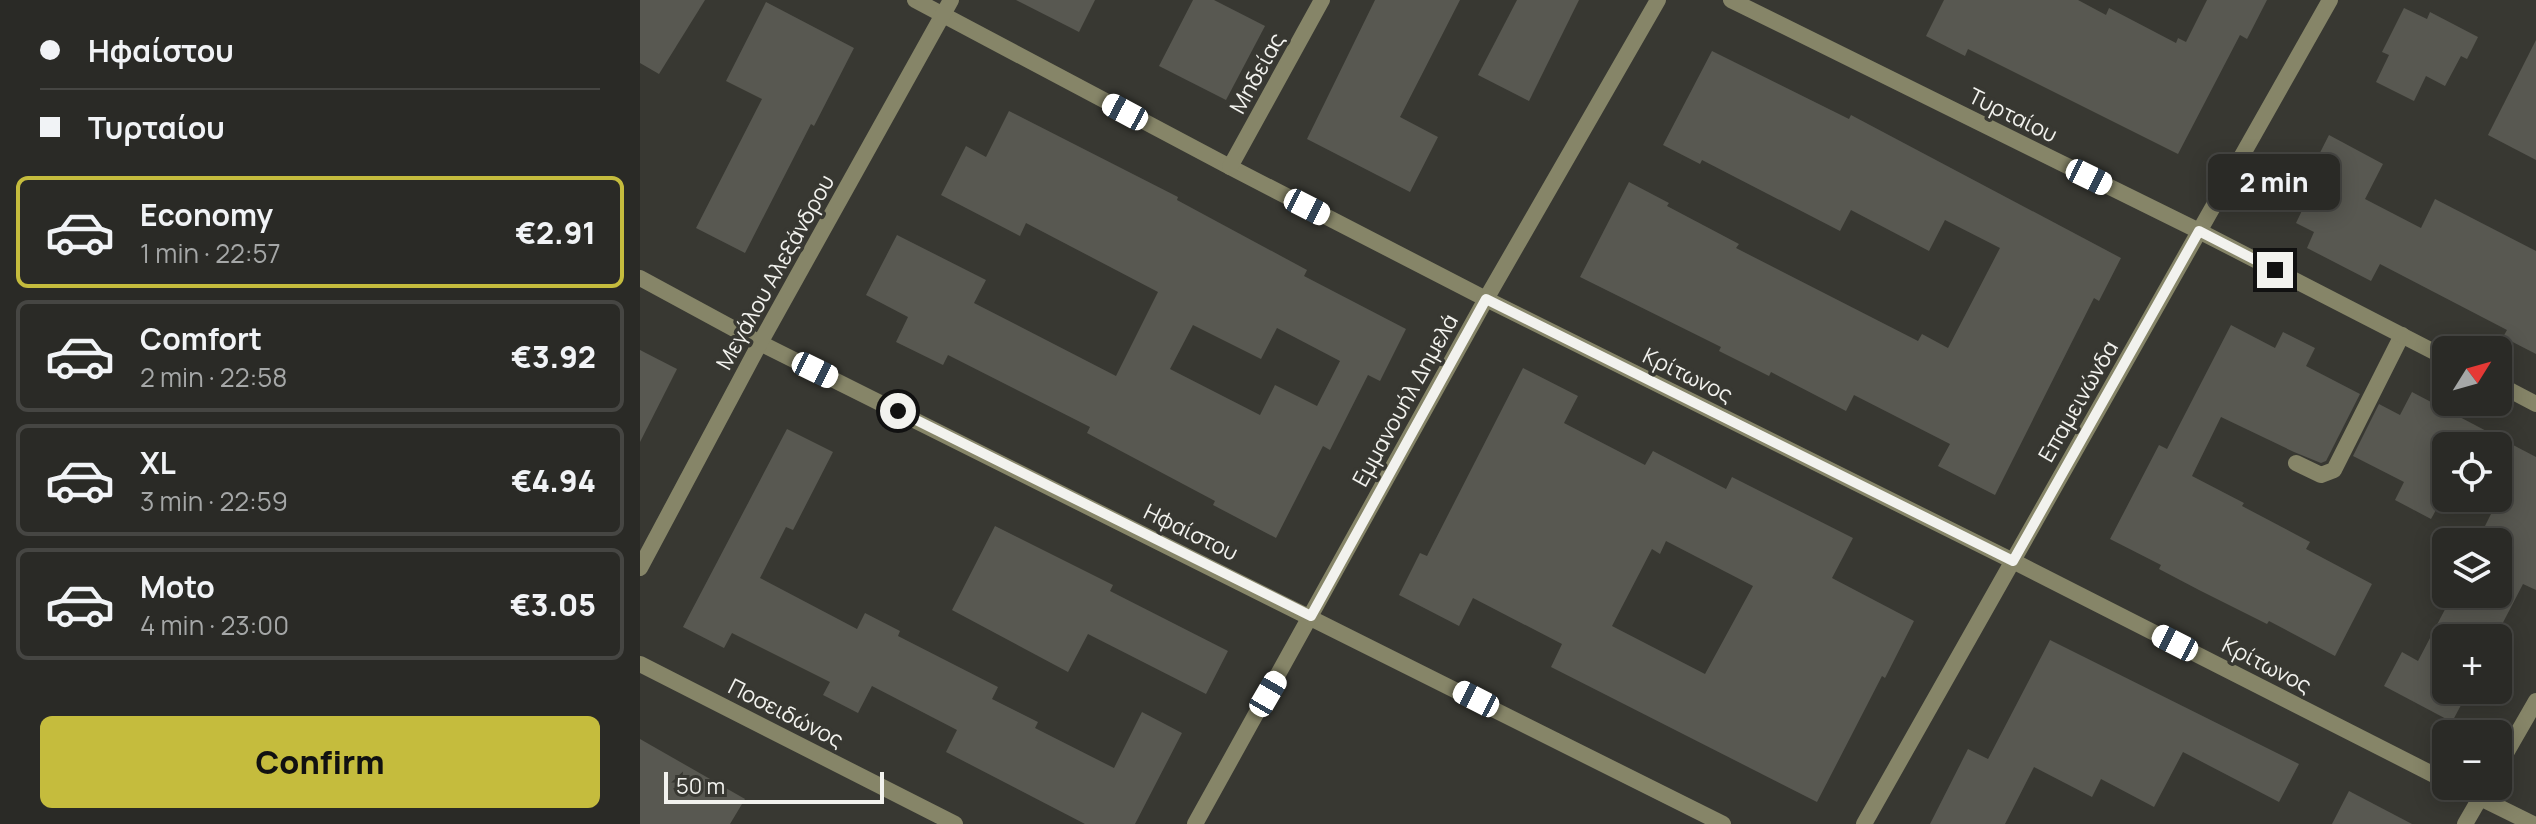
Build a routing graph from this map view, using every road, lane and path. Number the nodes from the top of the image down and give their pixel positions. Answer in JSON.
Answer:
{"nodes":[{"id":1,"x":915,"y":0,"type":"edge"},
{"id":2,"x":1322,"y":0,"type":"edge"},
{"id":3,"x":1658,"y":0,"type":"edge"},
{"id":4,"x":1731,"y":0,"type":"edge"},
{"id":5,"x":2330,"y":0,"type":"edge"},
{"id":6,"x":947,"y":7,"type":"edge"},
{"id":7,"x":1230,"y":167,"type":"junction"},
{"id":8,"x":2199,"y":231,"type":"junction"},
{"id":9,"x":640,"y":278,"type":"edge"},
{"id":10,"x":1486,"y":299,"type":"junction"},
{"id":11,"x":2402,"y":335,"type":"junction"},
{"id":12,"x":760,"y":343,"type":"junction"},
{"id":13,"x":2432,"y":351,"type":"edge"},
{"id":14,"x":2512,"y":391,"type":"edge"},
{"id":15,"x":2536,"y":404,"type":"edge"},
{"id":16,"x":2296,"y":463,"type":"dead end"},
{"id":17,"x":2013,"y":561,"type":"junction"},
{"id":18,"x":640,"y":568,"type":"edge"},
{"id":19,"x":1311,"y":616,"type":"junction"},
{"id":20,"x":640,"y":664,"type":"edge"},
{"id":21,"x":2536,"y":701,"type":"edge"},
{"id":22,"x":2512,"y":743,"type":"edge"},
{"id":23,"x":2432,"y":774,"type":"edge"},
{"id":24,"x":2479,"y":800,"type":"edge"},
{"id":25,"x":2496,"y":800,"type":"edge"},
{"id":26,"x":955,"y":824,"type":"edge"},
{"id":27,"x":1195,"y":824,"type":"edge"},
{"id":28,"x":1723,"y":824,"type":"edge"},
{"id":29,"x":1864,"y":824,"type":"edge"},
{"id":30,"x":2465,"y":824,"type":"edge"},
{"id":31,"x":2533,"y":824,"type":"edge"}],
"edges":[{"from":1,"to":6,"type":"street","name":"Κρίτωνος"},
{"from":2,"to":7,"type":"street","name":"Μηδείας"},
{"from":3,"to":10,"type":"street","name":"Εμμανουήλ Δημελά"},
{"from":4,"to":8,"type":"street","name":"Τυρταίου"},
{"from":5,"to":8,"type":"street","name":"Επαμεινώνδα"},
{"from":6,"to":7,"type":"street","name":"Κρίτωνος"},
{"from":6,"to":12,"type":"street","name":"Μεγάλου Αλεξάνδρου"},
{"from":7,"to":10,"type":"street","name":"Κρίτωνος"},
{"from":8,"to":11,"type":"street","name":"Τυρταίου"},
{"from":8,"to":17,"type":"street","name":"Επαμεινώνδα"},
{"from":9,"to":12,"type":"street","name":"Ηφαίστου"},
{"from":10,"to":17,"type":"street","name":"Κρίτωνος"},
{"from":10,"to":19,"type":"street","name":"Εμμανουήλ Δημελά"},
{"from":11,"to":13,"type":"street","name":"Τυρταίου"},
{"from":11,"to":16,"type":"street"},
{"from":12,"to":18,"type":"street","name":"Μεγάλου Αλεξάνδρου"},
{"from":12,"to":19,"type":"street","name":"Ηφαίστου"},
{"from":14,"to":15,"type":"street"},
{"from":17,"to":23,"type":"street","name":"Κρίτωνος"},
{"from":17,"to":29,"type":"street","name":"Επαμεινώνδα"},
{"from":19,"to":27,"type":"street","name":"Εμμανουήλ Δημελά"},
{"from":19,"to":28,"type":"street","name":"Ηφαίστου"},
{"from":20,"to":26,"type":"street","name":"Ποσειδώνος"},
{"from":21,"to":22,"type":"street"},
{"from":24,"to":30,"type":"street"},
{"from":25,"to":31,"type":"street"}]}
